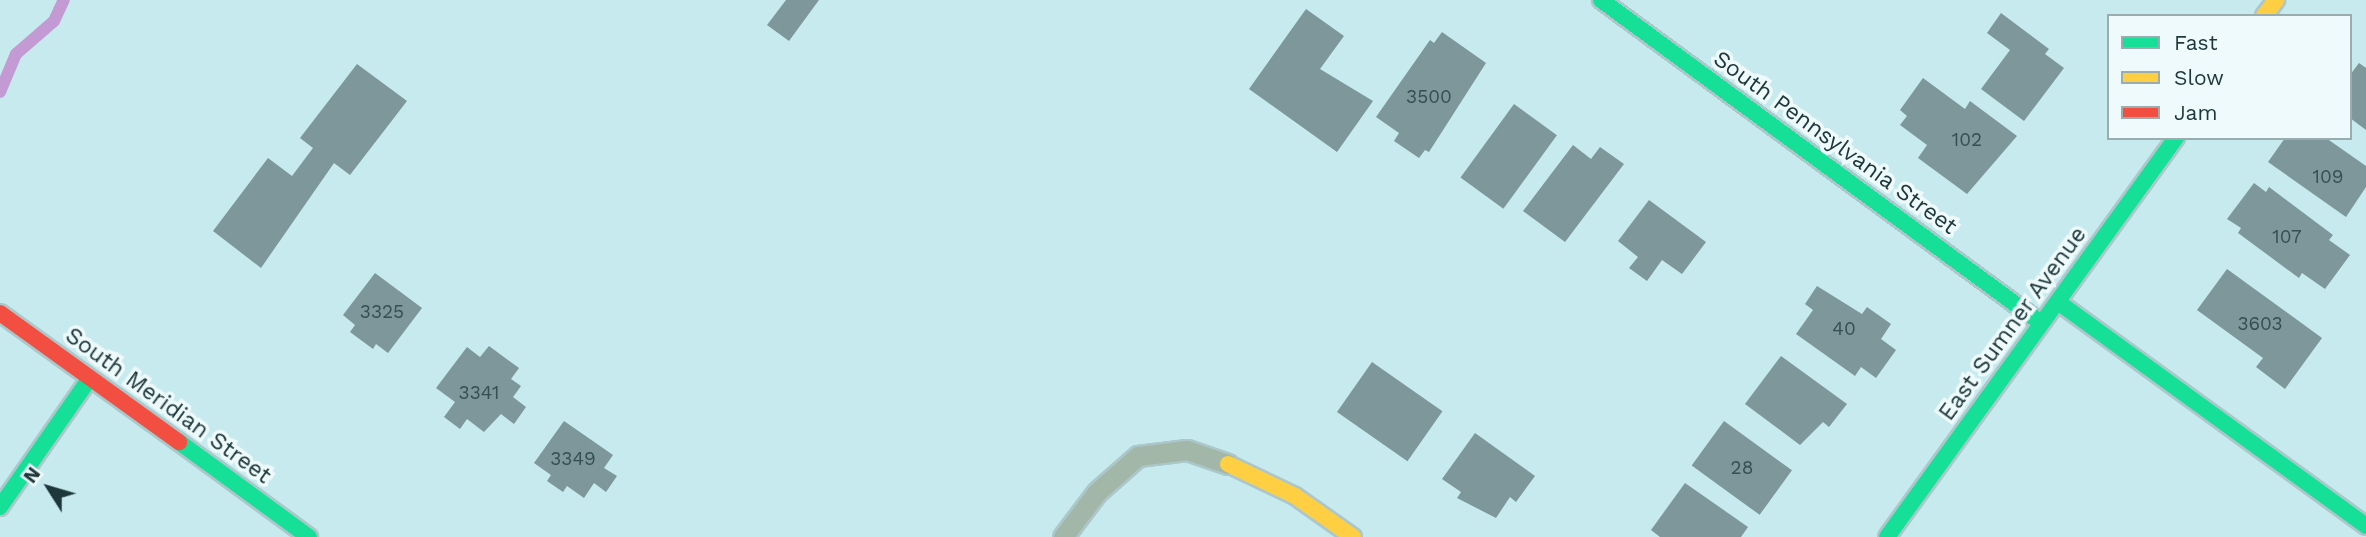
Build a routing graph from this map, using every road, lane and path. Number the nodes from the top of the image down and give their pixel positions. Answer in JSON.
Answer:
{"nodes":[{"id":1,"x":1601,"y":0,"type":"edge"},
{"id":2,"x":2175,"y":140,"type":"edge"},
{"id":3,"x":2058,"y":302,"type":"junction"},
{"id":4,"x":0,"y":313,"type":"edge"},
{"id":5,"x":2041,"y":323,"type":"junction"},
{"id":6,"x":90,"y":378,"type":"junction"},
{"id":7,"x":1228,"y":464,"type":"joint"},
{"id":8,"x":0,"y":508,"type":"edge"},
{"id":9,"x":2366,"y":526,"type":"edge"},
{"id":10,"x":309,"y":537,"type":"edge"},
{"id":11,"x":1063,"y":537,"type":"edge"},
{"id":12,"x":1353,"y":537,"type":"edge"},
{"id":13,"x":1887,"y":537,"type":"edge"}],
"edges":[{"from":1,"to":5,"type":"street","name":"South Pennsylvania Street"},
{"from":2,"to":3,"type":"street","name":"East Sumner Avenue"},
{"from":3,"to":5,"type":"street","name":"East Sumner Avenue"},
{"from":3,"to":9,"type":"street"},
{"from":4,"to":6,"type":"street","name":"South Meridian Street"},
{"from":5,"to":13,"type":"street","name":"East Sumner Avenue"},
{"from":6,"to":8,"type":"street"},
{"from":6,"to":10,"type":"street","name":"South Meridian Street"},
{"from":7,"to":11,"type":"lane"},
{"from":7,"to":12,"type":"street"}]}
